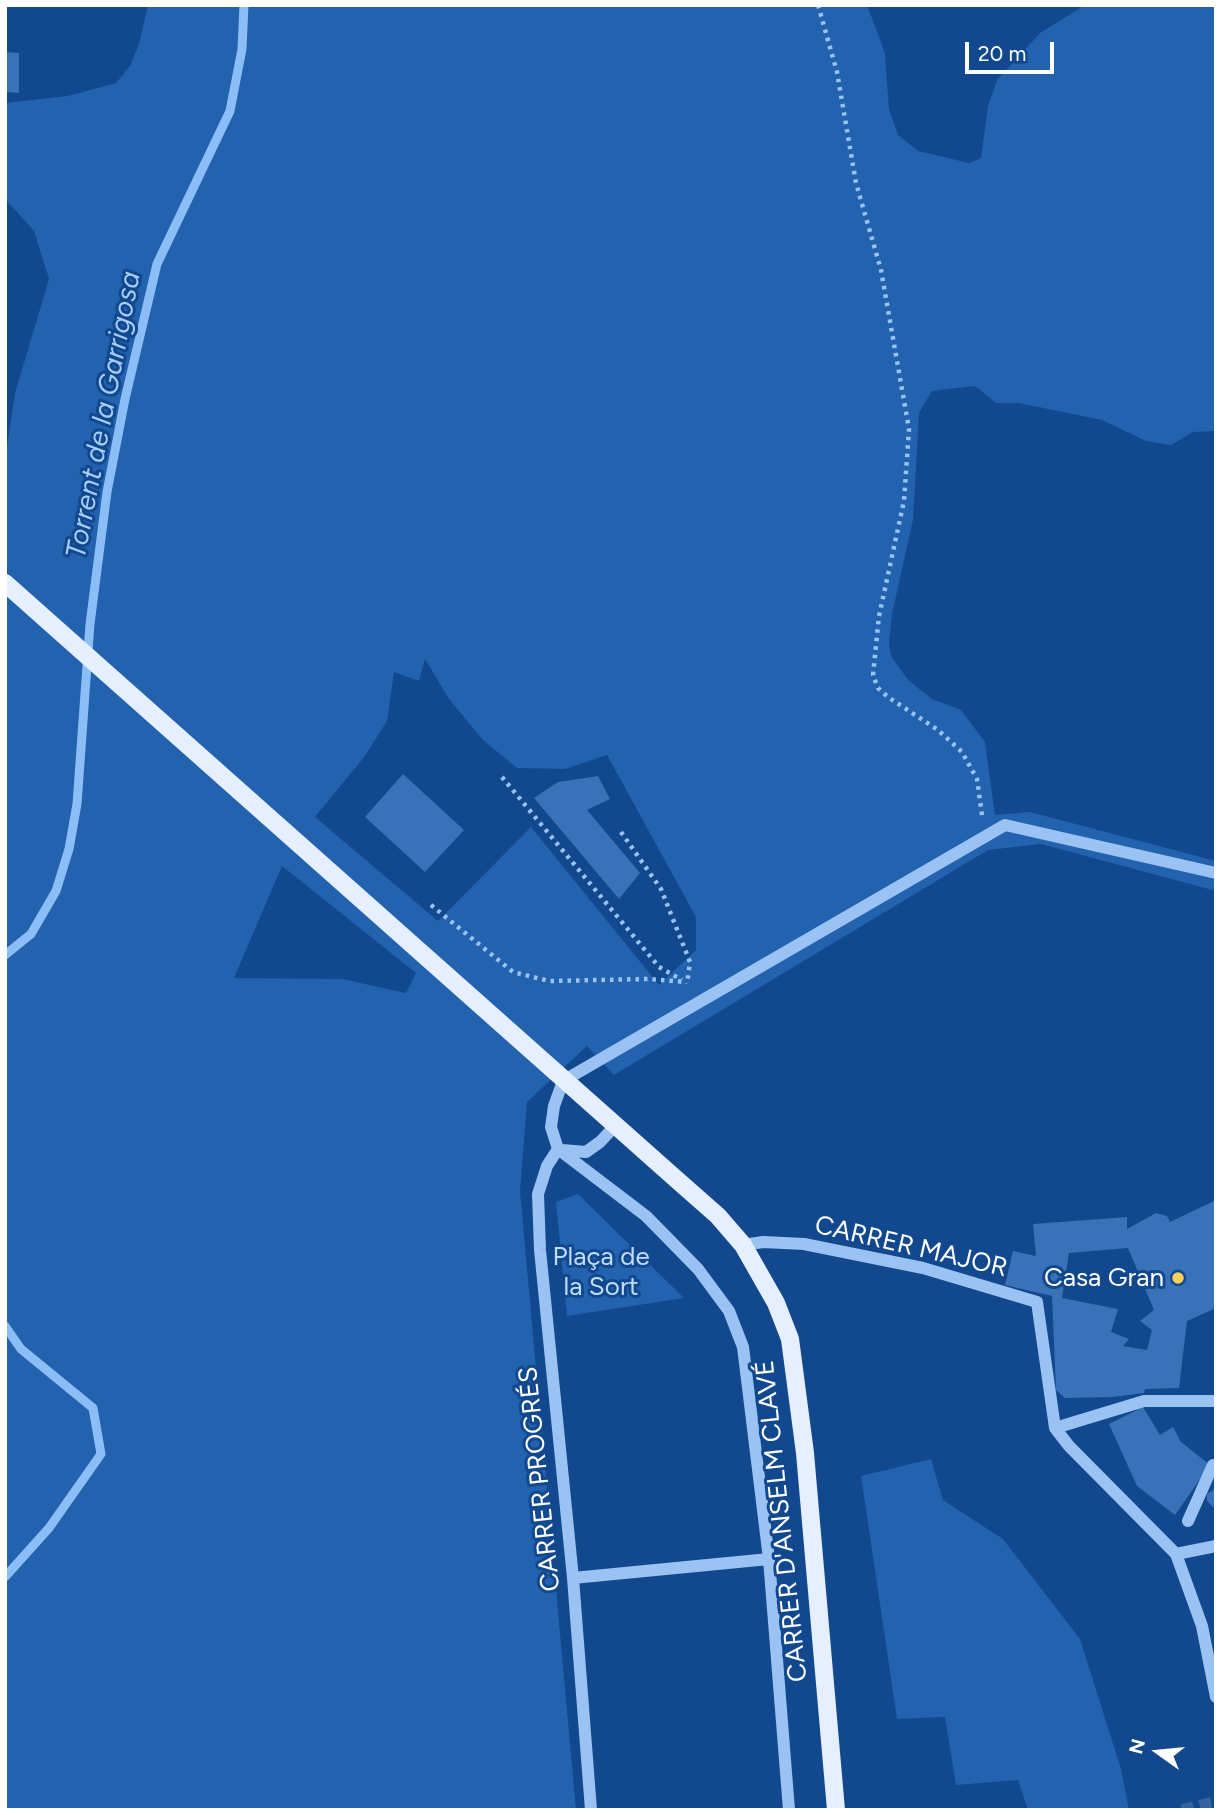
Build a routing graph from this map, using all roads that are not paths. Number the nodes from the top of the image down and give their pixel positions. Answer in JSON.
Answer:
{"nodes":[{"id":1,"x":5,"y":583,"type":"edge"},
{"id":2,"x":1216,"y":873,"type":"edge"},
{"id":3,"x":564,"y":1081,"type":"junction"},
{"id":4,"x":615,"y":1126,"type":"junction"},
{"id":5,"x":558,"y":1149,"type":"junction"},
{"id":6,"x":743,"y":1245,"type":"junction"},
{"id":7,"x":1216,"y":1402,"type":"edge"},
{"id":8,"x":1055,"y":1428,"type":"junction"},
{"id":9,"x":1213,"y":1465,"type":"dead end"},
{"id":10,"x":1188,"y":1521,"type":"dead end"},
{"id":11,"x":1216,"y":1546,"type":"edge"},
{"id":12,"x":1178,"y":1548,"type":"junction"},
{"id":13,"x":769,"y":1559,"type":"junction"},
{"id":14,"x":573,"y":1578,"type":"junction"},
{"id":15,"x":1216,"y":1697,"type":"edge"},
{"id":16,"x":591,"y":1810,"type":"edge"},
{"id":17,"x":789,"y":1810,"type":"edge"},
{"id":18,"x":836,"y":1810,"type":"edge"}],
"edges":[{"from":1,"to":3,"type":"main road","name":"CARRER D'ANSELM CLAVÉ"},
{"from":2,"to":3,"type":"street"},
{"from":3,"to":4,"type":"main road","name":"CARRER D'ANSELM CLAVÉ"},
{"from":3,"to":5,"type":"street"},
{"from":4,"to":5,"type":"street"},
{"from":4,"to":6,"type":"main road","name":"CARRER D'ANSELM CLAVÉ"},
{"from":5,"to":13,"type":"street","name":"CARRER D'ANSELM CLAVÉ"},
{"from":5,"to":14,"type":"street","name":"CARRER PROGRÉS"},
{"from":6,"to":8,"type":"street","name":"CARRER MAJOR"},
{"from":6,"to":18,"type":"main road","name":"CARRER D'ANSELM CLAVÉ"},
{"from":7,"to":8,"type":"street"},
{"from":8,"to":12,"type":"street"},
{"from":9,"to":10,"type":"street"},
{"from":11,"to":12,"type":"street"},
{"from":12,"to":15,"type":"street"},
{"from":13,"to":14,"type":"street"},
{"from":13,"to":17,"type":"street","name":"CARRER D'ANSELM CLAVÉ"},
{"from":14,"to":16,"type":"street","name":"CARRER PROGRÉS"}]}
